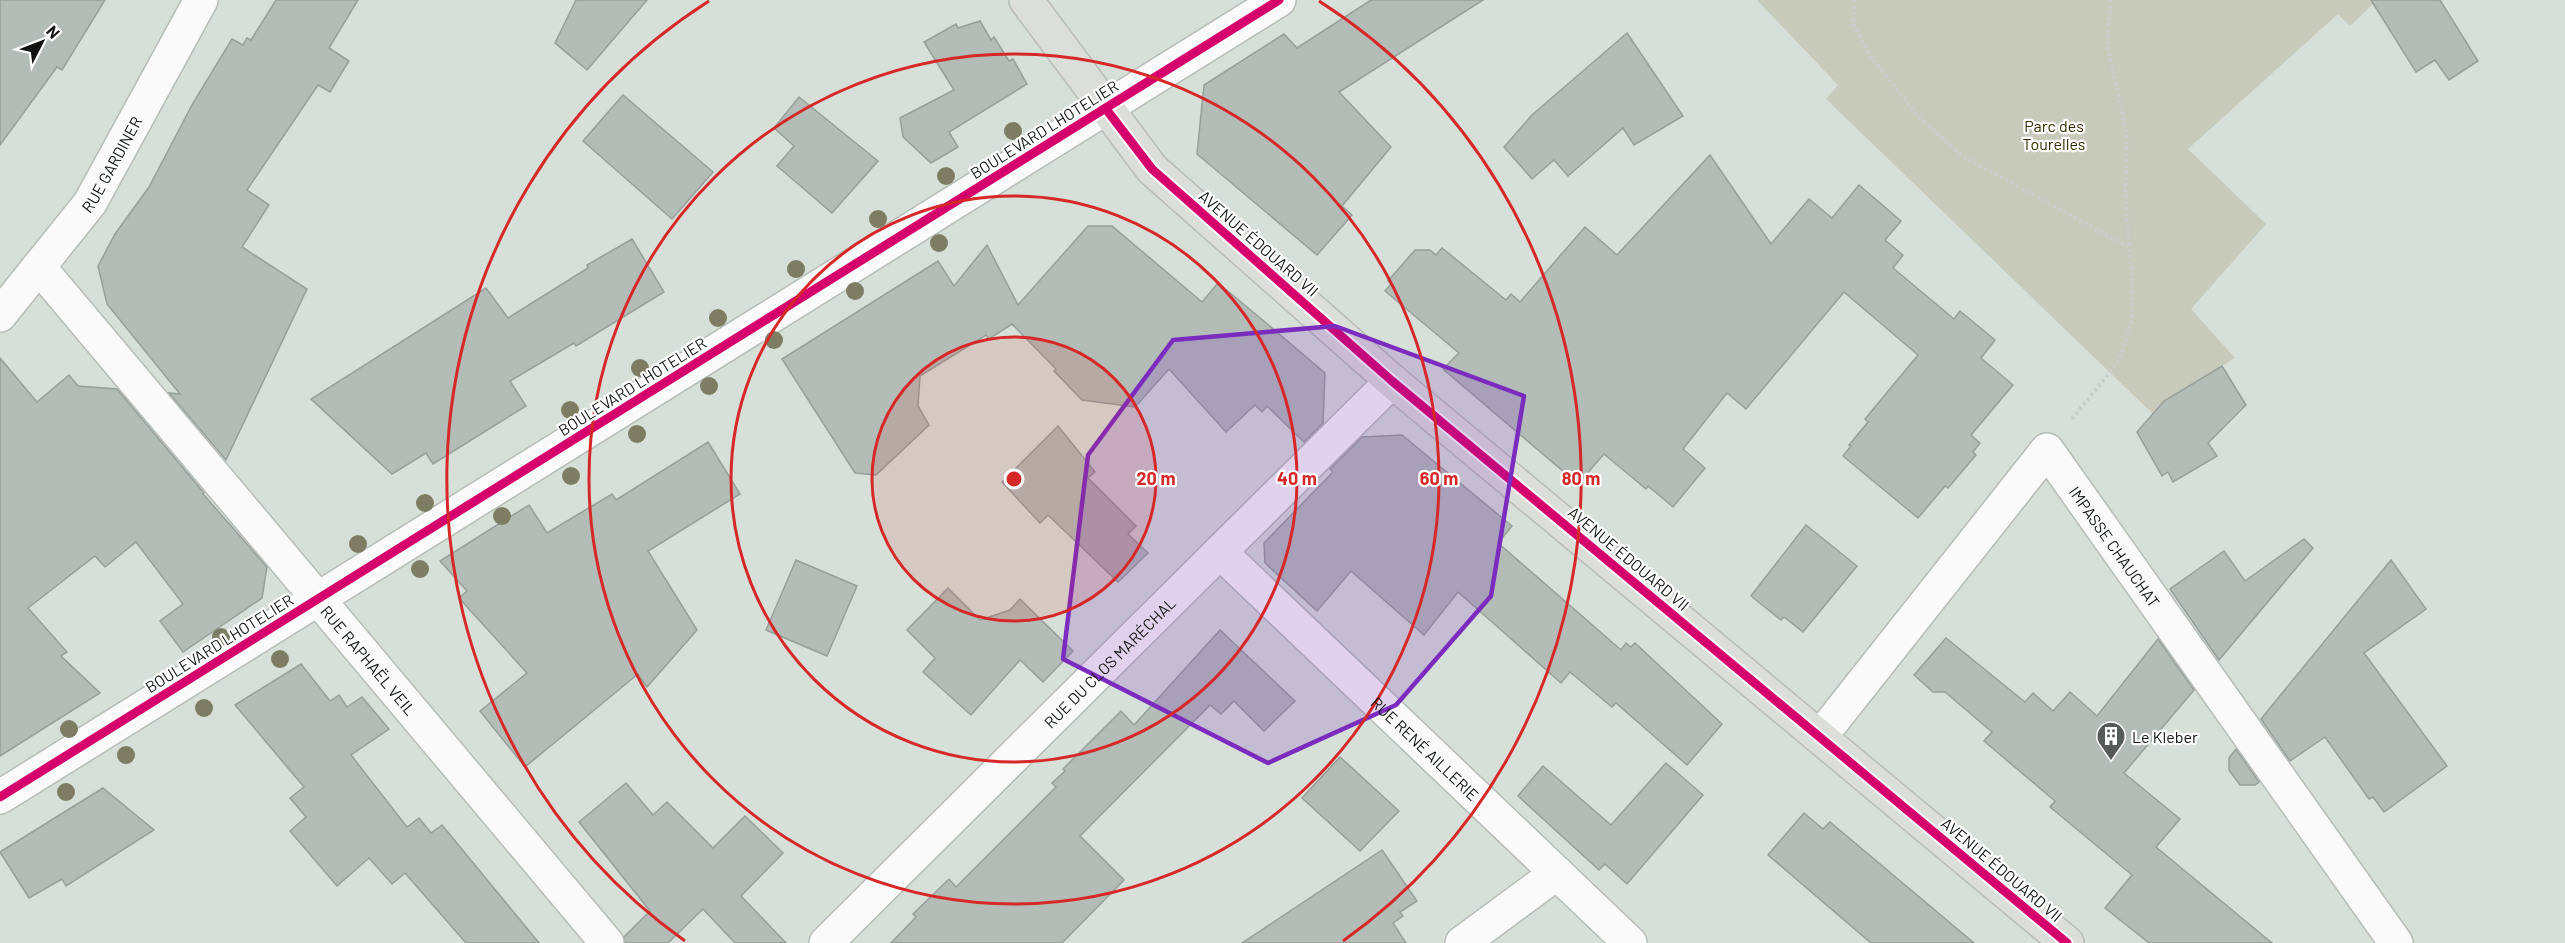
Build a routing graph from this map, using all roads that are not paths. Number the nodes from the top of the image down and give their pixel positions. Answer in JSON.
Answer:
{"nodes":[{"id":1,"x":201,"y":0,"type":"edge"},
{"id":2,"x":1026,"y":0,"type":"edge"},
{"id":3,"x":1279,"y":0,"type":"edge"},
{"id":4,"x":1106,"y":109,"type":"junction"},
{"id":5,"x":39,"y":267,"type":"junction"},
{"id":6,"x":0,"y":315,"type":"edge"},
{"id":7,"x":1392,"y":381,"type":"junction"},
{"id":8,"x":1220,"y":552,"type":"junction"},
{"id":9,"x":318,"y":598,"type":"junction"},
{"id":10,"x":1820,"y":737,"type":"junction"},
{"id":11,"x":0,"y":797,"type":"edge"},
{"id":12,"x":1557,"y":873,"type":"junction"},
{"id":13,"x":607,"y":943,"type":"edge"},
{"id":14,"x":826,"y":943,"type":"edge"},
{"id":15,"x":1462,"y":943,"type":"edge"},
{"id":16,"x":1630,"y":943,"type":"edge"},
{"id":17,"x":2067,"y":943,"type":"edge"},
{"id":18,"x":2396,"y":943,"type":"edge"}],
"edges":[{"from":1,"to":5,"type":"street","name":"RUE GARDINER"},
{"from":2,"to":4,"type":"main road","name":"AVENUE ÉDOUARD VII"},
{"from":3,"to":4,"type":"street","name":"BOULEVARD LHOTELIER"},
{"from":4,"to":7,"type":"main road","name":"AVENUE ÉDOUARD VII"},
{"from":4,"to":9,"type":"street","name":"BOULEVARD LHOTELIER"},
{"from":5,"to":6,"type":"street","name":"RUE GARDINER"},
{"from":5,"to":9,"type":"street","name":"RUE RAPHAËL VEIL"},
{"from":7,"to":8,"type":"street","name":"RUE DU CLOS MARÉCHAL"},
{"from":7,"to":10,"type":"main road","name":"AVENUE ÉDOUARD VII"},
{"from":8,"to":12,"type":"street","name":"RUE RENÉ AILLERIE"},
{"from":8,"to":14,"type":"street","name":"RUE DU CLOS MARÉCHAL"},
{"from":9,"to":11,"type":"street","name":"BOULEVARD LHOTELIER"},
{"from":9,"to":13,"type":"street","name":"RUE RAPHAËL VEIL"},
{"from":10,"to":17,"type":"main road","name":"AVENUE ÉDOUARD VII"},
{"from":10,"to":18,"type":"street","name":"IMPASSE CHAUCHAT"},
{"from":12,"to":15,"type":"street"},
{"from":12,"to":16,"type":"street","name":"RUE RENÉ AILLERIE"}]}
